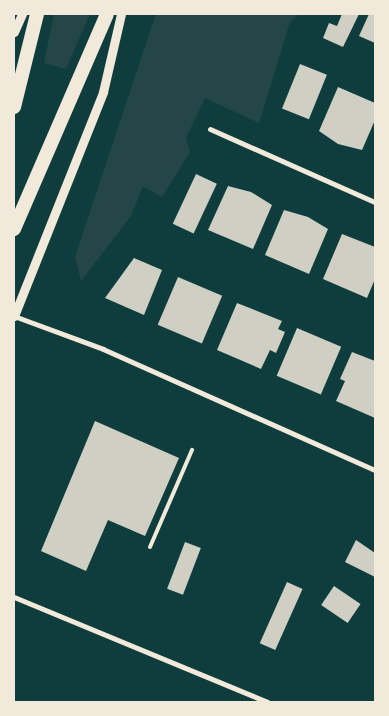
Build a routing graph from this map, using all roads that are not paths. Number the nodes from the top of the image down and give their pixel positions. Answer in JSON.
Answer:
{"nodes":[{"id":1,"x":22,"y":14,"type":"edge"},
{"id":2,"x":38,"y":14,"type":"edge"},
{"id":3,"x":107,"y":14,"type":"edge"},
{"id":4,"x":121,"y":14,"type":"edge"},
{"id":5,"x":14,"y":32,"type":"edge"},
{"id":6,"x":19,"y":67,"type":"edge"},
{"id":7,"x":14,"y":107,"type":"edge"},
{"id":8,"x":210,"y":130,"type":"dead end"},
{"id":9,"x":375,"y":202,"type":"edge"},
{"id":10,"x":14,"y":229,"type":"edge"},
{"id":11,"x":14,"y":316,"type":"edge"},
{"id":12,"x":192,"y":450,"type":"dead end"},
{"id":13,"x":375,"y":470,"type":"edge"},
{"id":14,"x":150,"y":547,"type":"dead end"},
{"id":15,"x":14,"y":598,"type":"edge"},
{"id":16,"x":267,"y":702,"type":"edge"}],
"edges":[{"from":1,"to":5,"type":"street"},
{"from":2,"to":6,"type":"highway"},
{"from":3,"to":10,"type":"highway"},
{"from":4,"to":11,"type":"street"},
{"from":6,"to":7,"type":"highway"},
{"from":8,"to":9,"type":"street"},
{"from":11,"to":13,"type":"street"},
{"from":12,"to":14,"type":"lane"},
{"from":15,"to":16,"type":"street"}]}
